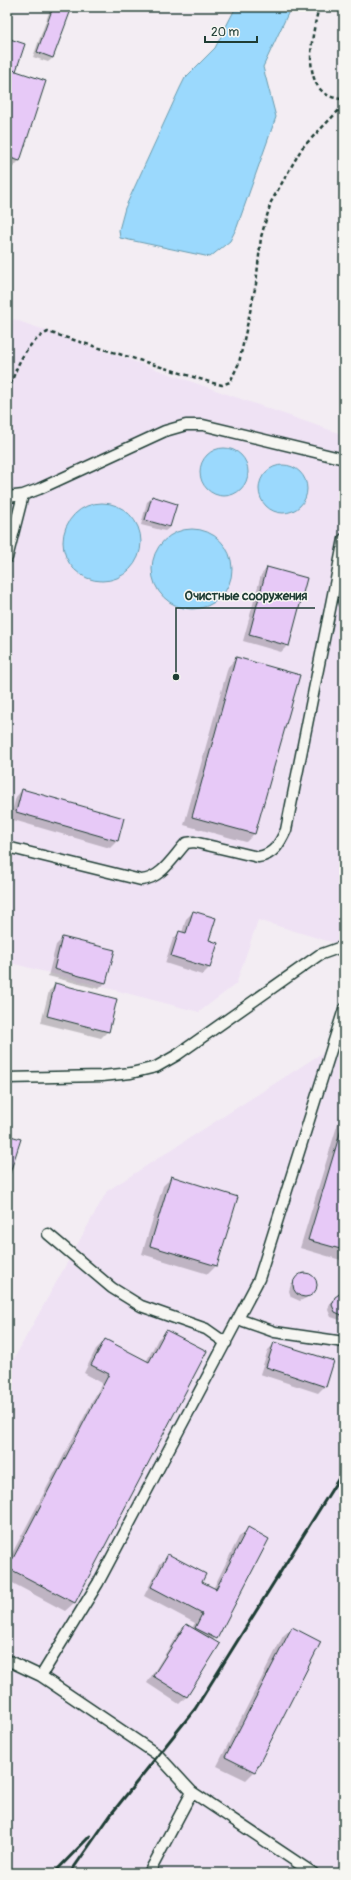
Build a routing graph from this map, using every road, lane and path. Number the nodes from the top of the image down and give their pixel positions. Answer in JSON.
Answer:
{"nodes":[{"id":1,"x":319,"y":7,"type":"edge"},
{"id":2,"x":344,"y":99,"type":"edge"},
{"id":3,"x":344,"y":105,"type":"edge"},
{"id":4,"x":7,"y":398,"type":"edge"},
{"id":5,"x":344,"y":459,"type":"edge"},
{"id":6,"x":23,"y":495,"type":"junction"},
{"id":7,"x":7,"y":497,"type":"edge"},
{"id":8,"x":344,"y":540,"type":"edge"},
{"id":9,"x":7,"y":558,"type":"edge"},
{"id":10,"x":7,"y":847,"type":"edge"},
{"id":11,"x":344,"y":946,"type":"edge"},
{"id":12,"x":344,"y":1009,"type":"edge"},
{"id":13,"x":7,"y":1078,"type":"edge"},
{"id":14,"x":48,"y":1234,"type":"dead end"},
{"id":15,"x":238,"y":1319,"type":"junction"},
{"id":16,"x":344,"y":1342,"type":"edge"},
{"id":17,"x":226,"y":1343,"type":"junction"},
{"id":18,"x":7,"y":1660,"type":"edge"},
{"id":19,"x":41,"y":1676,"type":"junction"},
{"id":20,"x":192,"y":1792,"type":"junction"},
{"id":21,"x":149,"y":1873,"type":"edge"},
{"id":22,"x":313,"y":1873,"type":"edge"}],
"edges":[{"from":1,"to":2,"type":"path"},
{"from":3,"to":4,"type":"path"},
{"from":5,"to":6,"type":"lane"},
{"from":6,"to":7,"type":"lane"},
{"from":6,"to":9,"type":"lane"},
{"from":8,"to":10,"type":"lane"},
{"from":11,"to":13,"type":"lane"},
{"from":12,"to":15,"type":"lane"},
{"from":14,"to":17,"type":"lane"},
{"from":15,"to":16,"type":"lane"},
{"from":15,"to":17,"type":"lane"},
{"from":17,"to":19,"type":"lane"},
{"from":18,"to":19,"type":"lane"},
{"from":19,"to":20,"type":"lane"},
{"from":20,"to":21,"type":"lane"},
{"from":20,"to":22,"type":"lane"}]}
